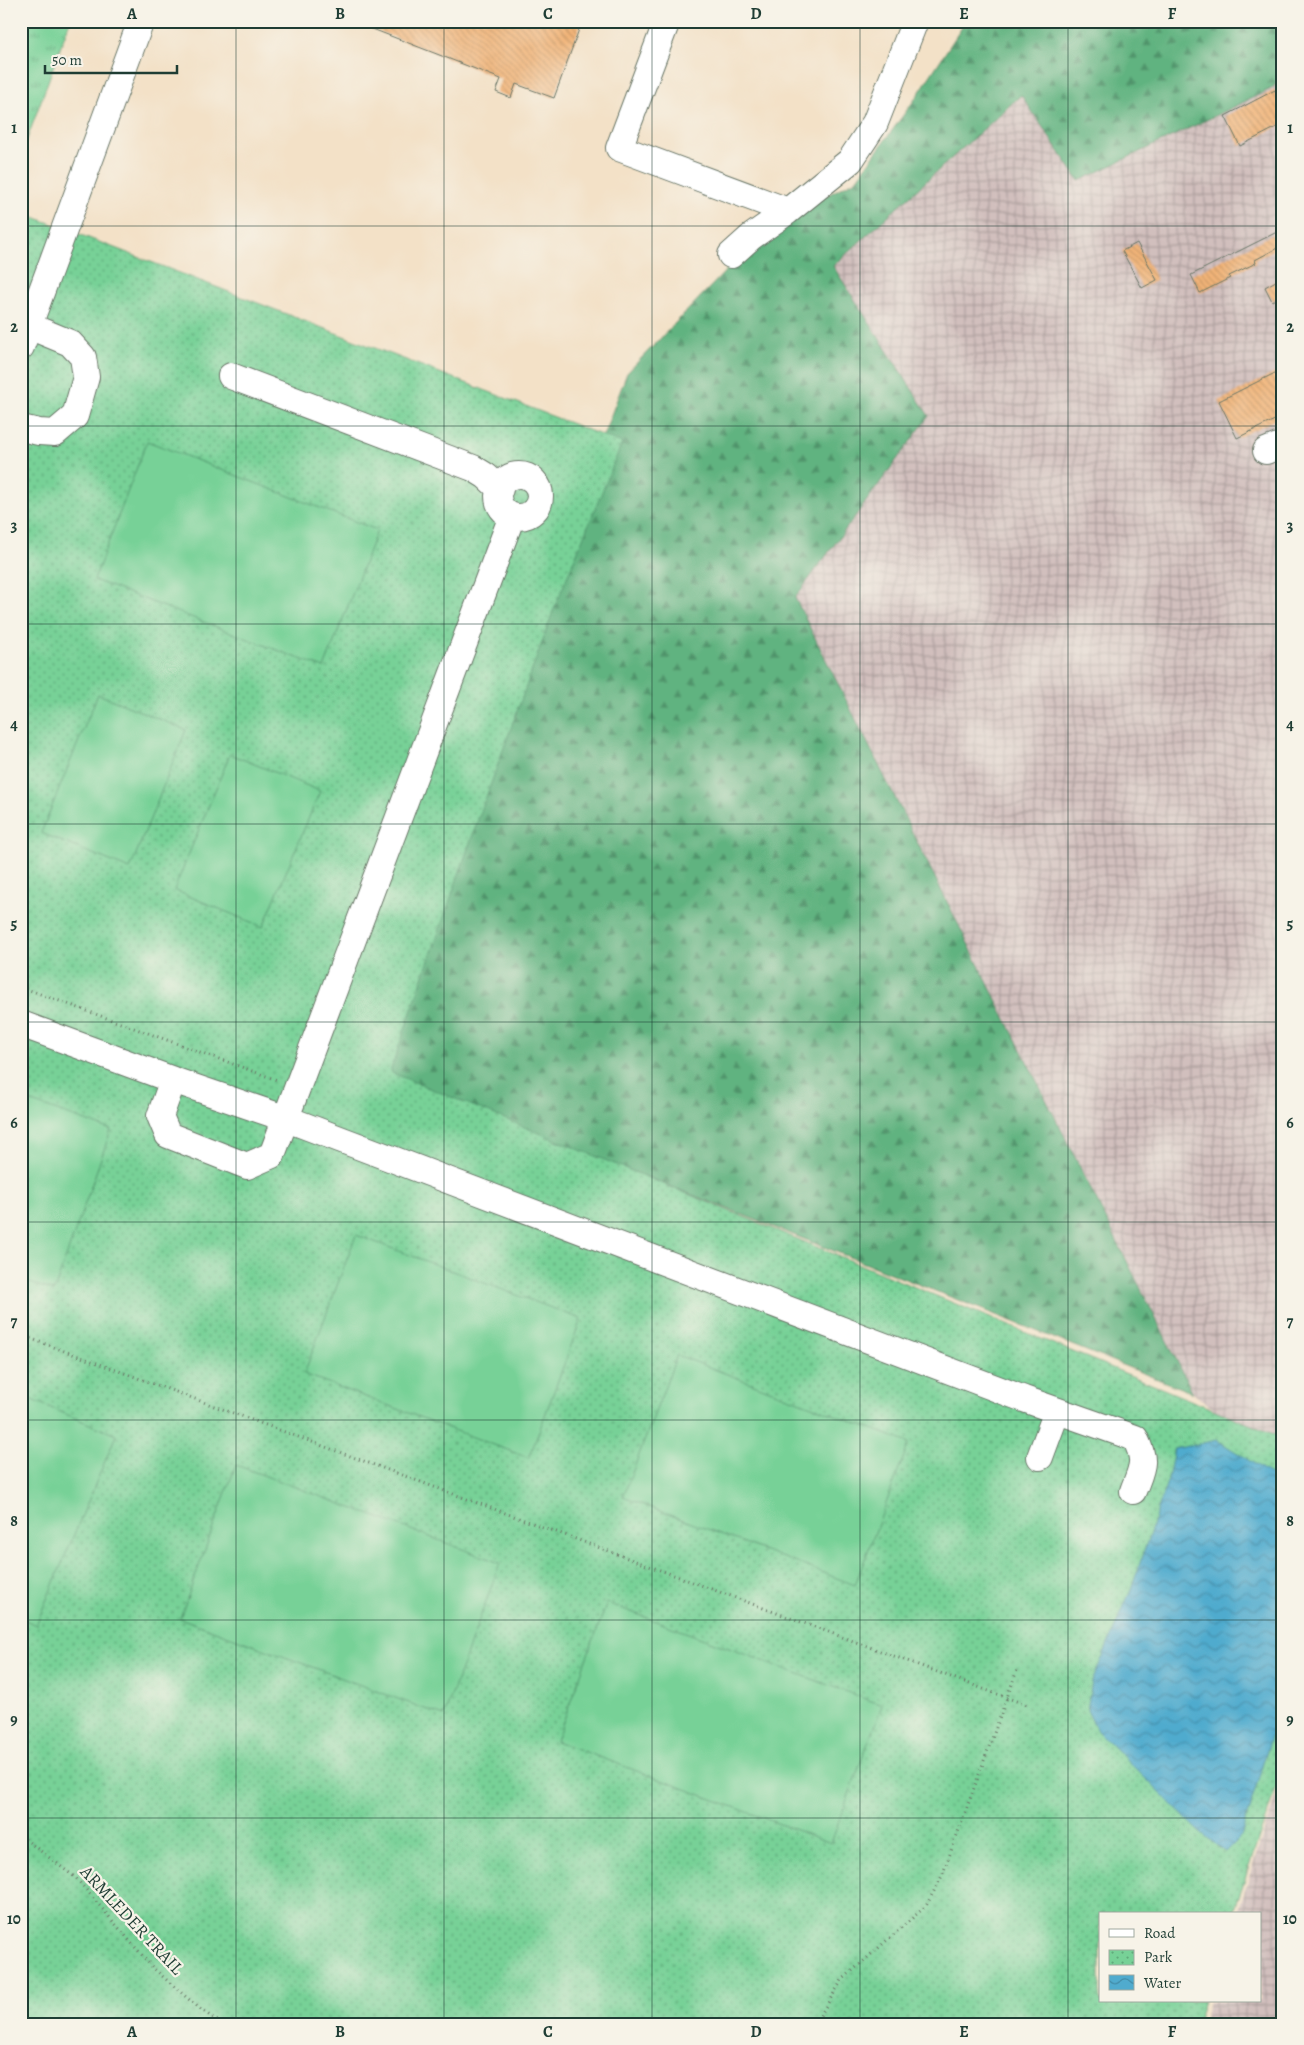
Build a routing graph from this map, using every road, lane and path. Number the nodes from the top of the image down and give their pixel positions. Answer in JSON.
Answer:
{"nodes":[{"id":1,"x":141,"y":21,"type":"edge"},
{"id":2,"x":667,"y":21,"type":"edge"},
{"id":3,"x":915,"y":21,"type":"edge"},
{"id":4,"x":788,"y":210,"type":"junction"},
{"id":5,"x":731,"y":255,"type":"dead end"},
{"id":6,"x":25,"y":337,"type":"edge"},
{"id":7,"x":231,"y":376,"type":"dead end"},
{"id":8,"x":21,"y":428,"type":"edge"},
{"id":9,"x":500,"y":488,"type":"junction"},
{"id":10,"x":512,"y":516,"type":"junction"},
{"id":11,"x":21,"y":988,"type":"edge"},
{"id":12,"x":21,"y":1024,"type":"edge"},
{"id":13,"x":173,"y":1080,"type":"junction"},
{"id":14,"x":280,"y":1080,"type":"dead end"},
{"id":15,"x":287,"y":1119,"type":"junction"},
{"id":16,"x":21,"y":1335,"type":"edge"},
{"id":17,"x":1058,"y":1411,"type":"junction"},
{"id":18,"x":1040,"y":1457,"type":"dead end"},
{"id":19,"x":1133,"y":1491,"type":"dead end"},
{"id":20,"x":1017,"y":1670,"type":"dead end"},
{"id":21,"x":1007,"y":1698,"type":"junction"},
{"id":22,"x":1027,"y":1705,"type":"dead end"},
{"id":23,"x":21,"y":1836,"type":"edge"},
{"id":24,"x":222,"y":2024,"type":"edge"},
{"id":25,"x":814,"y":2024,"type":"edge"}],
"edges":[{"from":1,"to":6,"type":"street"},
{"from":2,"to":4,"type":"street"},
{"from":3,"to":4,"type":"street"},
{"from":4,"to":5,"type":"street"},
{"from":6,"to":8,"type":"street"},
{"from":7,"to":9,"type":"street"},
{"from":9,"to":10,"type":"street"},
{"from":9,"to":10,"type":"street"},
{"from":10,"to":15,"type":"street"},
{"from":11,"to":14,"type":"path"},
{"from":12,"to":13,"type":"street"},
{"from":13,"to":15,"type":"street"},
{"from":13,"to":15,"type":"street"},
{"from":15,"to":17,"type":"street"},
{"from":16,"to":21,"type":"path"},
{"from":17,"to":18,"type":"street"},
{"from":17,"to":19,"type":"street"},
{"from":20,"to":21,"type":"path"},
{"from":21,"to":22,"type":"path"},
{"from":21,"to":25,"type":"path"},
{"from":23,"to":24,"type":"path","name":"ARMLEDER TRAIL"}]}
